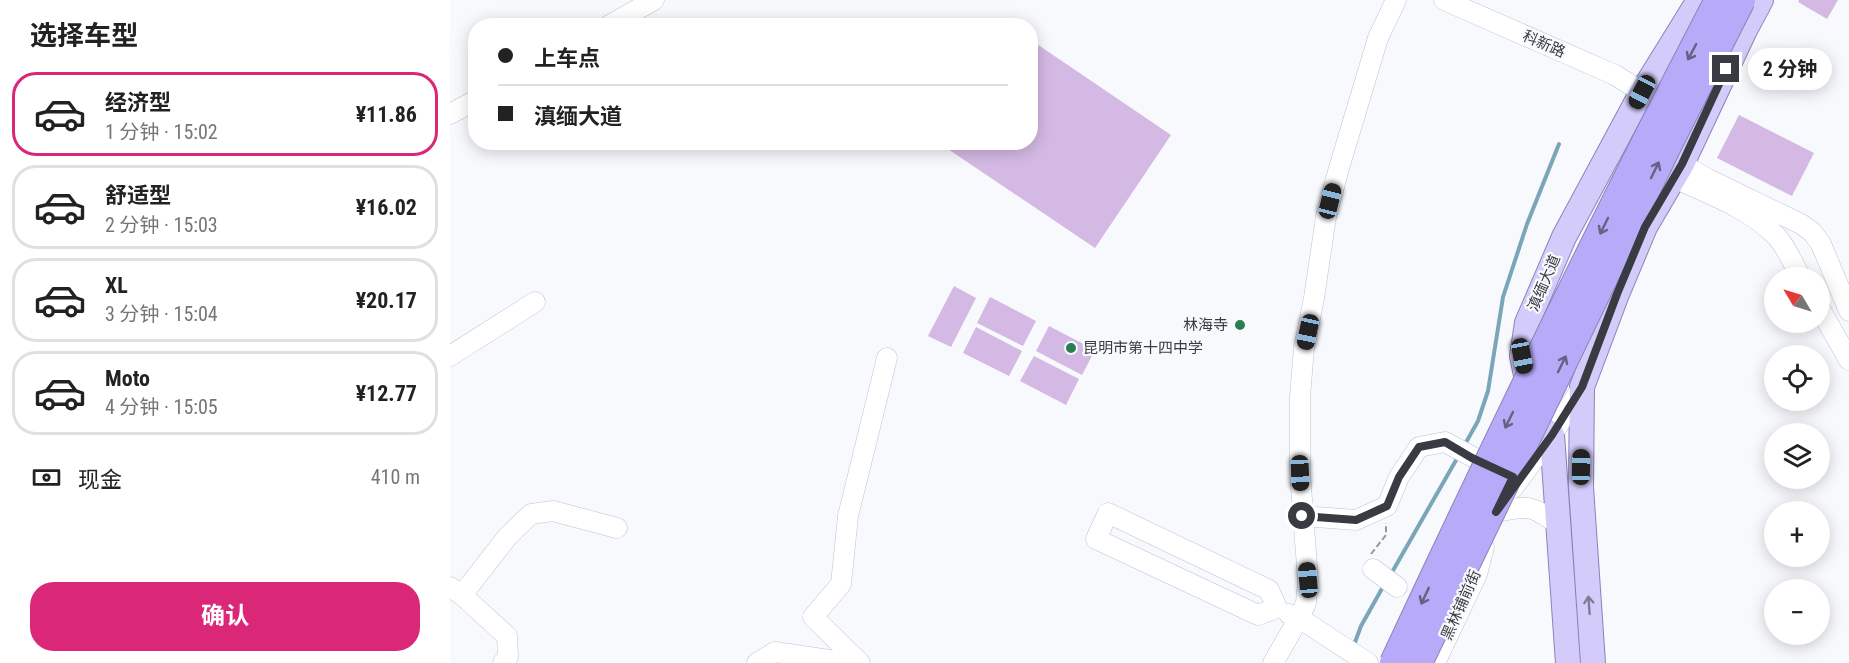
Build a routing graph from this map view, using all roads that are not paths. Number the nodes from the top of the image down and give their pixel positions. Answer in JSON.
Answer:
{"nodes":[{"id":1,"x":654,"y":0,"type":"edge"},
{"id":2,"x":1396,"y":0,"type":"edge"},
{"id":3,"x":1444,"y":0,"type":"edge"},
{"id":4,"x":1699,"y":0,"type":"edge"},
{"id":5,"x":1719,"y":0,"type":"edge"},
{"id":6,"x":1740,"y":0,"type":"edge"},
{"id":7,"x":1761,"y":0,"type":"edge"},
{"id":8,"x":622,"y":18,"type":"edge"},
{"id":9,"x":1642,"y":92,"type":"junction"},
{"id":10,"x":468,"y":104,"type":"edge"},
{"id":11,"x":450,"y":114,"type":"edge"},
{"id":12,"x":1678,"y":171,"type":"junction"},
{"id":13,"x":1795,"y":267,"type":"edge"},
{"id":14,"x":535,"y":302,"type":"dead end"},
{"id":15,"x":1849,"y":311,"type":"edge"},
{"id":16,"x":1830,"y":327,"type":"edge"},
{"id":17,"x":450,"y":356,"type":"edge"},
{"id":18,"x":886,"y":358,"type":"dead end"},
{"id":19,"x":1849,"y":360,"type":"edge"},
{"id":20,"x":1582,"y":387,"type":"junction"},
{"id":21,"x":1544,"y":429,"type":"junction"},
{"id":22,"x":1555,"y":470,"type":"junction"},
{"id":23,"x":1513,"y":477,"type":"junction"},
{"id":24,"x":1581,"y":487,"type":"junction"},
{"id":25,"x":1496,"y":512,"type":"junction"},
{"id":26,"x":1302,"y":516,"type":"junction"},
{"id":27,"x":1560,"y":526,"type":"junction"},
{"id":28,"x":617,"y":528,"type":"dead end"},
{"id":29,"x":1373,"y":569,"type":"road end"},
{"id":30,"x":1397,"y":587,"type":"dead end"},
{"id":31,"x":456,"y":591,"type":"edge"},
{"id":32,"x":1277,"y":609,"type":"junction"},
{"id":33,"x":1299,"y":618,"type":"junction"},
{"id":34,"x":503,"y":663,"type":"edge"},
{"id":35,"x":757,"y":663,"type":"edge"},
{"id":36,"x":849,"y":663,"type":"edge"},
{"id":37,"x":860,"y":663,"type":"edge"},
{"id":38,"x":1273,"y":663,"type":"edge"},
{"id":39,"x":1368,"y":663,"type":"edge"},
{"id":40,"x":1394,"y":663,"type":"edge"},
{"id":41,"x":1418,"y":663,"type":"edge"},
{"id":42,"x":1435,"y":663,"type":"edge"},
{"id":43,"x":1568,"y":663,"type":"edge"},
{"id":44,"x":1593,"y":663,"type":"edge"}],
"edges":[{"from":1,"to":8,"type":"street"},
{"from":2,"to":26,"type":"street"},
{"from":3,"to":9,"type":"street","name":"科新路"},
{"from":4,"to":9,"type":"main road","name":"滇缅大道"},
{"from":5,"to":40,"type":"highway","one_way":true,"bridge":true},
{"from":41,"to":6,"type":"highway","one_way":true,"bridge":true},
{"from":7,"to":12,"type":"main road"},
{"from":9,"to":21,"type":"main road","name":"滇缅大道"},
{"from":10,"to":11,"type":"street"},
{"from":12,"to":13,"type":"street"},
{"from":12,"to":15,"type":"street"},
{"from":12,"to":20,"type":"main road"},
{"from":14,"to":17,"type":"street"},
{"from":16,"to":19,"type":"street"},
{"from":18,"to":37,"type":"street"},
{"from":20,"to":21,"type":"street"},
{"from":20,"to":24,"type":"main road"},
{"from":21,"to":22,"type":"main road","name":"滇缅大道"},
{"from":21,"to":23,"type":"street"},
{"from":21,"to":25,"type":"street"},
{"from":22,"to":24,"type":"street"},
{"from":22,"to":25,"type":"street"},
{"from":22,"to":27,"type":"main road","name":"滇缅大道"},
{"from":23,"to":25,"type":"street"},
{"from":23,"to":26,"type":"street"},
{"from":44,"to":24,"type":"main road","one_way":true},
{"from":25,"to":27,"type":"street"},
{"from":25,"to":42,"type":"street","name":"黑林铺前街"},
{"from":26,"to":33,"type":"street"},
{"from":27,"to":43,"type":"main road","name":"滇缅大道"},
{"from":28,"to":31,"type":"street"},
{"from":29,"to":30,"type":"street"},
{"from":31,"to":34,"type":"street"},
{"from":32,"to":32,"type":"street"},
{"from":32,"to":33,"type":"street"},
{"from":33,"to":38,"type":"street"},
{"from":33,"to":39,"type":"street"},
{"from":35,"to":36,"type":"street"}]}
